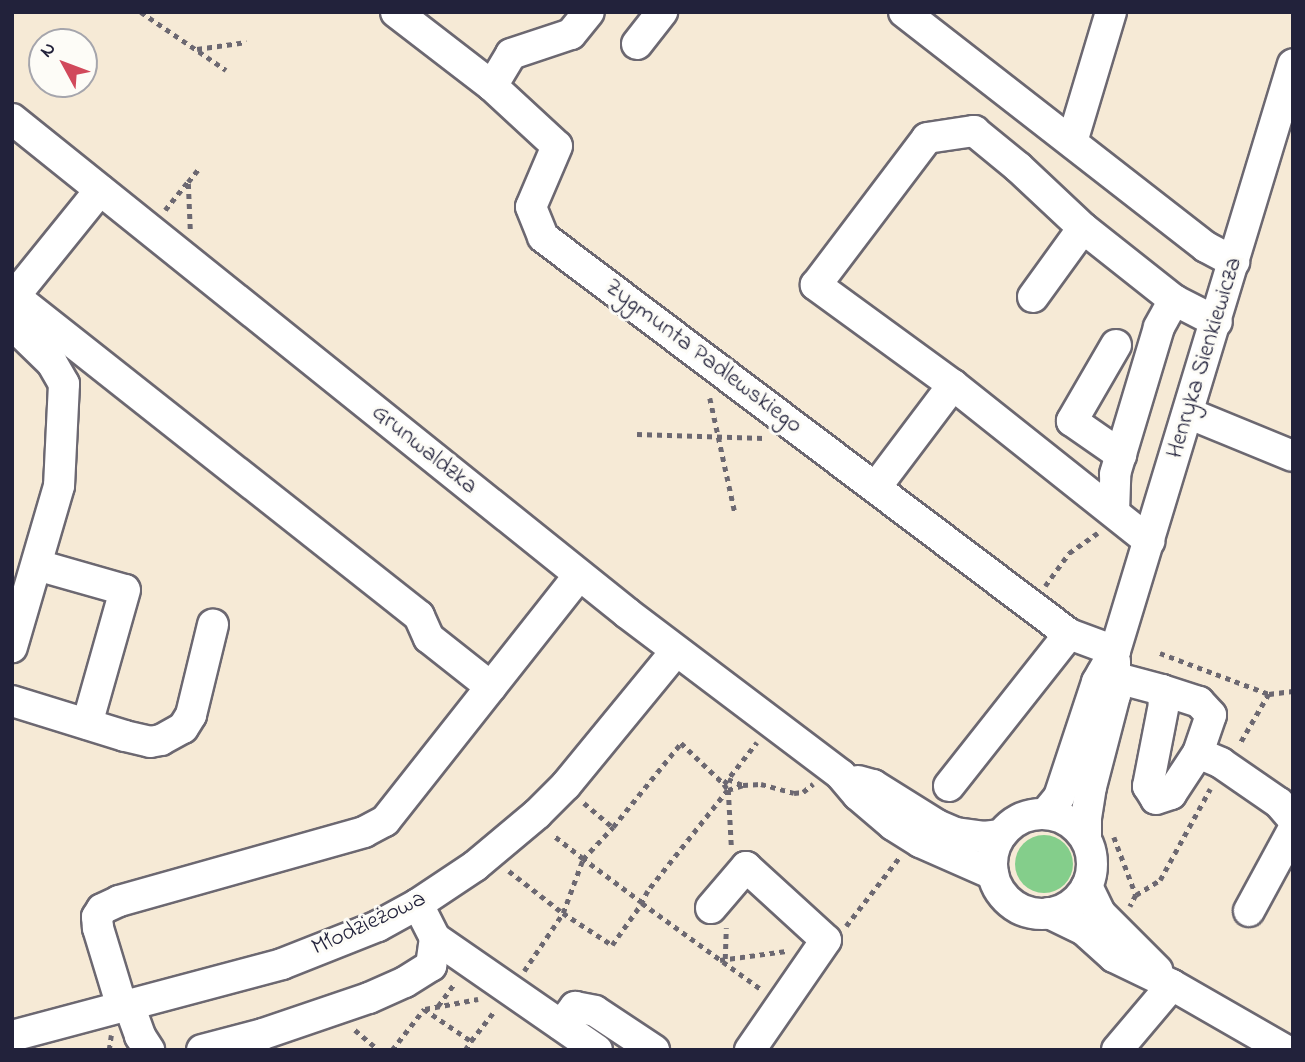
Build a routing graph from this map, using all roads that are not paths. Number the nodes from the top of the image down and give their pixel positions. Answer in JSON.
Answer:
{"nodes":[{"id":1,"x":396,"y":12,"type":"edge"},
{"id":2,"x":589,"y":12,"type":"edge"},
{"id":3,"x":662,"y":12,"type":"edge"},
{"id":4,"x":904,"y":12,"type":"edge"},
{"id":5,"x":1111,"y":12,"type":"edge"},
{"id":6,"x":637,"y":44,"type":"dead end"},
{"id":7,"x":1292,"y":71,"type":"edge"},
{"id":8,"x":492,"y":86,"type":"junction"},
{"id":9,"x":12,"y":119,"type":"edge"},
{"id":10,"x":1072,"y":142,"type":"junction"},
{"id":11,"x":100,"y":190,"type":"junction"},
{"id":12,"x":1083,"y":229,"type":"junction"},
{"id":13,"x":1234,"y":262,"type":"junction"},
{"id":14,"x":1032,"y":297,"type":"dead end"},
{"id":15,"x":1174,"y":300,"type":"junction"},
{"id":16,"x":13,"y":306,"type":"edge"},
{"id":17,"x":1217,"y":322,"type":"junction"},
{"id":18,"x":1116,"y":345,"type":"dead end"},
{"id":19,"x":953,"y":385,"type":"junction"},
{"id":20,"x":1188,"y":414,"type":"junction"},
{"id":21,"x":1121,"y":455,"type":"junction"},
{"id":22,"x":1293,"y":456,"type":"edge"},
{"id":23,"x":876,"y":487,"type":"junction"},
{"id":24,"x":1107,"y":522,"type":"junction"},
{"id":25,"x":1149,"y":541,"type":"junction"},
{"id":26,"x":37,"y":565,"type":"junction"},
{"id":27,"x":579,"y":575,"type":"junction"},
{"id":28,"x":213,"y":625,"type":"dead end"},
{"id":29,"x":1069,"y":634,"type":"junction"},
{"id":30,"x":12,"y":647,"type":"edge"},
{"id":31,"x":676,"y":651,"type":"junction"},
{"id":32,"x":1111,"y":668,"type":"junction"},
{"id":33,"x":491,"y":687,"type":"junction"},
{"id":34,"x":1162,"y":690,"type":"junction"},
{"id":35,"x":12,"y":701,"type":"edge"},
{"id":36,"x":87,"y":724,"type":"junction"},
{"id":37,"x":1198,"y":753,"type":"junction"},
{"id":38,"x":827,"y":779,"type":"junction"},
{"id":39,"x":949,"y":786,"type":"dead end"},
{"id":40,"x":1046,"y":813,"type":"junction"},
{"id":41,"x":1293,"y":820,"type":"edge"},
{"id":42,"x":1293,"y":830,"type":"edge"},
{"id":43,"x":1098,"y":834,"type":"junction"},
{"id":44,"x":1001,"y":835,"type":"junction"},
{"id":45,"x":993,"y":874,"type":"junction"},
{"id":46,"x":1087,"y":886,"type":"junction"},
{"id":47,"x":418,"y":904,"type":"junction"},
{"id":48,"x":1249,"y":911,"type":"dead end"},
{"id":49,"x":1049,"y":913,"type":"junction"},
{"id":50,"x":718,"y":917,"type":"road end"},
{"id":51,"x":435,"y":938,"type":"junction"},
{"id":52,"x":1171,"y":985,"type":"junction"},
{"id":53,"x":125,"y":1006,"type":"junction"},
{"id":54,"x":561,"y":1024,"type":"junction"},
{"id":55,"x":12,"y":1036,"type":"edge"},
{"id":56,"x":149,"y":1050,"type":"edge"},
{"id":57,"x":202,"y":1050,"type":"edge"},
{"id":58,"x":597,"y":1050,"type":"edge"},
{"id":59,"x":654,"y":1050,"type":"edge"},
{"id":60,"x":750,"y":1050,"type":"edge"},
{"id":61,"x":1117,"y":1050,"type":"edge"},
{"id":62,"x":1285,"y":1050,"type":"edge"}],
"edges":[{"from":1,"to":8,"type":"street","name":"Zygmunta Padlewskiego"},
{"from":2,"to":8,"type":"street"},
{"from":3,"to":6,"type":"street"},
{"from":4,"to":10,"type":"street"},
{"from":5,"to":10,"type":"street"},
{"from":7,"to":13,"type":"street","name":"Henryka Sienkiewicza"},
{"from":8,"to":23,"type":"street","name":"Zygmunta Padlewskiego"},
{"from":9,"to":11,"type":"street","name":"Grunwaldzka"},
{"from":10,"to":13,"type":"street"},
{"from":11,"to":16,"type":"street"},
{"from":11,"to":27,"type":"street","name":"Grunwaldzka"},
{"from":12,"to":14,"type":"street"},
{"from":12,"to":15,"type":"street"},
{"from":12,"to":19,"type":"street"},
{"from":13,"to":17,"type":"street","name":"Henryka Sienkiewicza"},
{"from":15,"to":17,"type":"street"},
{"from":15,"to":21,"type":"street"},
{"from":16,"to":26,"type":"street"},
{"from":16,"to":33,"type":"street"},
{"from":17,"to":20,"type":"street","name":"Henryka Sienkiewicza"},
{"from":18,"to":21,"type":"street"},
{"from":19,"to":23,"type":"street"},
{"from":19,"to":24,"type":"street"},
{"from":20,"to":22,"type":"street"},
{"from":20,"to":25,"type":"street","name":"Henryka Sienkiewicza"},
{"from":21,"to":24,"type":"street"},
{"from":23,"to":29,"type":"street","name":"Zygmunta Padlewskiego"},
{"from":24,"to":25,"type":"street"},
{"from":25,"to":32,"type":"street","name":"Henryka Sienkiewicza"},
{"from":26,"to":30,"type":"street"},
{"from":26,"to":36,"type":"street"},
{"from":27,"to":31,"type":"street","name":"Grunwaldzka"},
{"from":27,"to":33,"type":"street"},
{"from":28,"to":36,"type":"street"},
{"from":29,"to":32,"type":"street","name":"Zygmunta Padlewskiego"},
{"from":29,"to":39,"type":"street"},
{"from":31,"to":38,"type":"street","name":"Grunwaldzka"},
{"from":31,"to":47,"type":"street","name":"Młodzieżowa"},
{"from":32,"to":34,"type":"street","name":"Zygmunta Padlewskiego"},
{"from":32,"to":40,"type":"street","name":"Henryka Sienkiewicza"},
{"from":32,"to":43,"type":"street","name":"Henryka Sienkiewicza"},
{"from":33,"to":53,"type":"street"},
{"from":34,"to":37,"type":"street","name":"Zygmunta Padlewskiego"},
{"from":34,"to":37,"type":"street"},
{"from":35,"to":36,"type":"street"},
{"from":37,"to":41,"type":"street"},
{"from":38,"to":44,"type":"street","name":"Grunwaldzka"},
{"from":38,"to":45,"type":"street","name":"Grunwaldzka"},
{"from":40,"to":43,"type":"street"},
{"from":40,"to":44,"type":"street"},
{"from":42,"to":48,"type":"street"},
{"from":43,"to":46,"type":"street"},
{"from":44,"to":45,"type":"street"},
{"from":45,"to":49,"type":"street"},
{"from":46,"to":49,"type":"street"},
{"from":46,"to":52,"type":"street"},
{"from":47,"to":51,"type":"street"},
{"from":47,"to":53,"type":"street","name":"Młodzieżowa"},
{"from":49,"to":52,"type":"street"},
{"from":50,"to":60,"type":"street"},
{"from":51,"to":54,"type":"street"},
{"from":51,"to":57,"type":"street"},
{"from":52,"to":61,"type":"street"},
{"from":52,"to":62,"type":"street"},
{"from":53,"to":55,"type":"street","name":"Młodzieżowa"},
{"from":53,"to":56,"type":"street"},
{"from":54,"to":58,"type":"street"},
{"from":54,"to":59,"type":"street"}]}
